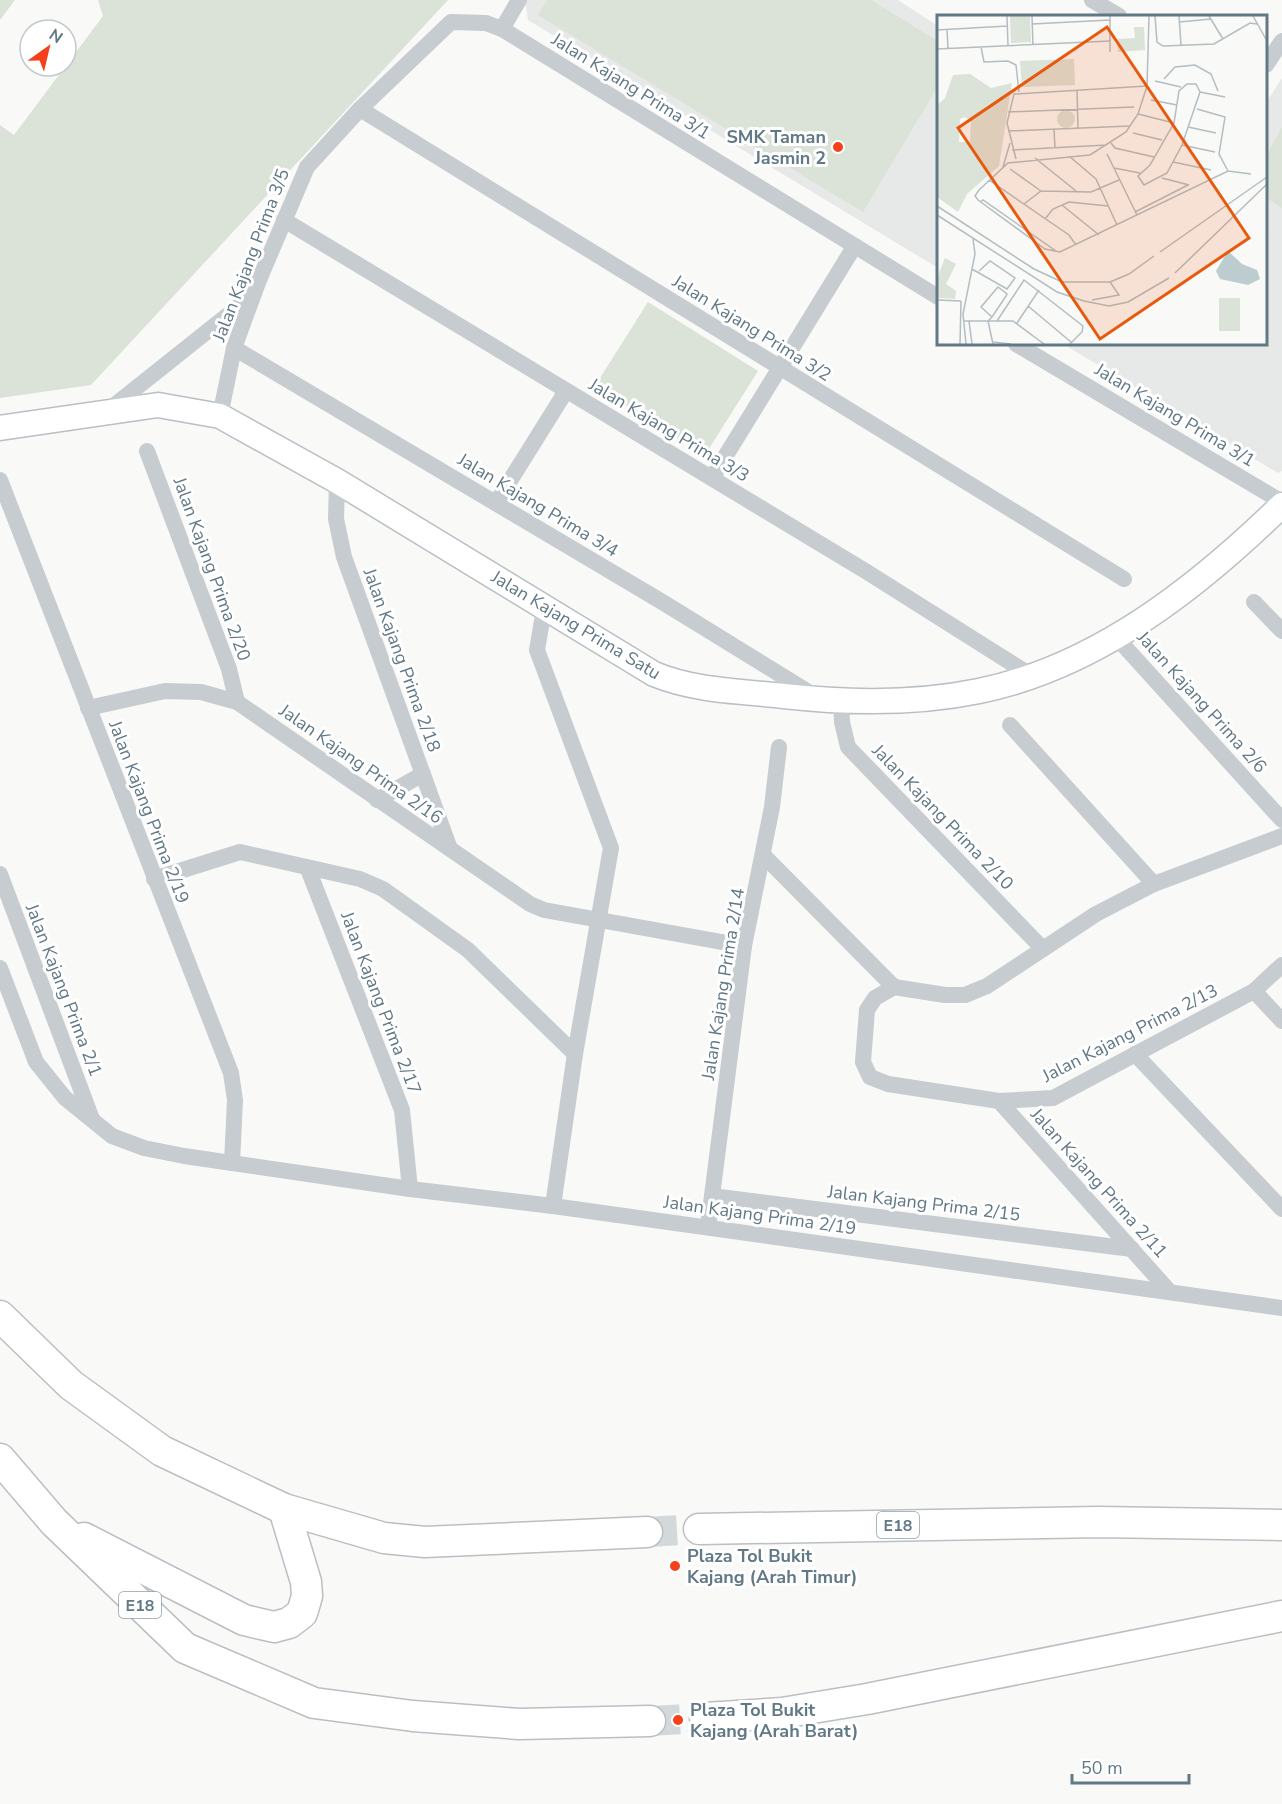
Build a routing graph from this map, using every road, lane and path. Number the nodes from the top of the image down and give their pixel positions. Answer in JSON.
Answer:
{"nodes":[{"id":1,"x":519,"y":0,"type":"edge"},
{"id":2,"x":1092,"y":0,"type":"edge"},
{"id":3,"x":1117,"y":15,"type":"edge"},
{"id":4,"x":502,"y":29,"type":"junction"},
{"id":5,"x":518,"y":39,"type":"joint"},
{"id":6,"x":1282,"y":41,"type":"edge"},
{"id":7,"x":1267,"y":64,"type":"edge"},
{"id":8,"x":360,"y":109,"type":"junction"},
{"id":9,"x":284,"y":220,"type":"junction"},
{"id":10,"x":854,"y":247,"type":"junction"},
{"id":11,"x":253,"y":295,"type":"junction"},
{"id":12,"x":937,"y":296,"type":"edge"},
{"id":13,"x":1018,"y":345,"type":"edge"},
{"id":14,"x":234,"y":348,"type":"junction"},
{"id":15,"x":780,"y":368,"type":"junction"},
{"id":16,"x":566,"y":391,"type":"junction"},
{"id":17,"x":105,"y":412,"type":"junction"},
{"id":18,"x":220,"y":416,"type":"junction"},
{"id":19,"x":0,"y":428,"type":"edge"},
{"id":20,"x":147,"y":451,"type":"dead end"},
{"id":21,"x":712,"y":478,"type":"junction"},
{"id":22,"x":0,"y":480,"type":"edge"},
{"id":23,"x":337,"y":481,"type":"junction"},
{"id":24,"x":496,"y":503,"type":"junction"},
{"id":25,"x":1282,"y":504,"type":"edge"},
{"id":26,"x":1124,"y":579,"type":"dead end"},
{"id":27,"x":1254,"y":602,"type":"dead end"},
{"id":28,"x":544,"y":609,"type":"junction"},
{"id":29,"x":1282,"y":631,"type":"edge"},
{"id":30,"x":1116,"y":637,"type":"junction"},
{"id":31,"x":1032,"y":676,"type":"junction"},
{"id":32,"x":831,"y":700,"type":"junction"},
{"id":33,"x":237,"y":702,"type":"junction"},
{"id":34,"x":88,"y":708,"type":"junction"},
{"id":35,"x":1010,"y":725,"type":"dead end"},
{"id":36,"x":779,"y":747,"type":"dead end"},
{"id":37,"x":423,"y":774,"type":"junction"},
{"id":38,"x":377,"y":800,"type":"junction"},
{"id":39,"x":1282,"y":820,"type":"edge"},
{"id":40,"x":1282,"y":836,"type":"edge"},
{"id":41,"x":450,"y":849,"type":"junction"},
{"id":42,"x":764,"y":856,"type":"junction"},
{"id":43,"x":308,"y":868,"type":"junction"},
{"id":44,"x":0,"y":874,"type":"edge"},
{"id":45,"x":154,"y":879,"type":"junction"},
{"id":46,"x":1154,"y":884,"type":"junction"},
{"id":47,"x":599,"y":920,"type":"junction"},
{"id":48,"x":744,"y":946,"type":"junction"},
{"id":49,"x":1042,"y":948,"type":"junction"},
{"id":50,"x":1282,"y":965,"type":"edge"},
{"id":51,"x":0,"y":968,"type":"edge"},
{"id":52,"x":894,"y":987,"type":"junction"},
{"id":53,"x":1254,"y":991,"type":"junction"},
{"id":54,"x":1282,"y":1021,"type":"edge"},
{"id":55,"x":575,"y":1054,"type":"junction"},
{"id":56,"x":1135,"y":1054,"type":"junction"},
{"id":57,"x":999,"y":1101,"type":"junction"},
{"id":58,"x":92,"y":1120,"type":"junction"},
{"id":59,"x":232,"y":1163,"type":"junction"},
{"id":60,"x":410,"y":1189,"type":"junction"},
{"id":61,"x":712,"y":1196,"type":"junction"},
{"id":62,"x":553,"y":1206,"type":"junction"},
{"id":63,"x":1282,"y":1209,"type":"edge"},
{"id":64,"x":708,"y":1227,"type":"junction"},
{"id":65,"x":1132,"y":1249,"type":"junction"},
{"id":66,"x":1169,"y":1291,"type":"junction"},
{"id":67,"x":1282,"y":1308,"type":"edge"},
{"id":68,"x":0,"y":1316,"type":"edge"},
{"id":69,"x":0,"y":1459,"type":"edge"},
{"id":70,"x":284,"y":1509,"type":"junction"},
{"id":71,"x":54,"y":1522,"type":"junction"},
{"id":72,"x":1282,"y":1525,"type":"edge"},
{"id":73,"x":699,"y":1529,"type":"tunnel mouth"},
{"id":74,"x":646,"y":1532,"type":"tunnel mouth"},
{"id":75,"x":1282,"y":1616,"type":"edge"},
{"id":76,"x":705,"y":1719,"type":"tunnel mouth"},
{"id":77,"x":650,"y":1721,"type":"tunnel mouth"}],
"edges":[{"from":1,"to":4,"type":"street"},
{"from":2,"to":3,"type":"street"},
{"from":4,"to":5,"type":"street","name":"Jalan Kajang Prima 3/5"},
{"from":4,"to":8,"type":"street","name":"Jalan Kajang Prima 3/5"},
{"from":5,"to":10,"type":"street","name":"Jalan Kajang Prima 3/1"},
{"from":6,"to":7,"type":"street"},
{"from":8,"to":9,"type":"street","name":"Jalan Kajang Prima 3/5"},
{"from":8,"to":15,"type":"street","name":"Jalan Kajang Prima 3/2"},
{"from":9,"to":11,"type":"street","name":"Jalan Kajang Prima 3/5"},
{"from":9,"to":16,"type":"street","name":"Jalan Kajang Prima 3/3"},
{"from":10,"to":12,"type":"street","name":"Jalan Kajang Prima 3/1"},
{"from":10,"to":15,"type":"street"},
{"from":11,"to":14,"type":"street","name":"Jalan Kajang Prima 3/5"},
{"from":11,"to":17,"type":"street"},
{"from":13,"to":25,"type":"street","name":"Jalan Kajang Prima 3/1"},
{"from":14,"to":18,"type":"street","name":"Jalan Kajang Prima 3/5"},
{"from":14,"to":24,"type":"street","name":"Jalan Kajang Prima 3/4"},
{"from":15,"to":21,"type":"street"},
{"from":15,"to":26,"type":"street","name":"Jalan Kajang Prima 3/2"},
{"from":16,"to":21,"type":"street","name":"Jalan Kajang Prima 3/3"},
{"from":16,"to":24,"type":"street"},
{"from":17,"to":18,"type":"street","name":"Jalan Kajang Prima Satu"},
{"from":17,"to":19,"type":"street","name":"Jalan Kajang Prima Satu"},
{"from":18,"to":23,"type":"street","name":"Jalan Kajang Prima Satu"},
{"from":20,"to":33,"type":"street","name":"Jalan Kajang Prima 2/20"},
{"from":21,"to":31,"type":"street","name":"Jalan Kajang Prima 3/3"},
{"from":22,"to":34,"type":"street","name":"Jalan Kajang Prima 2/19"},
{"from":23,"to":28,"type":"street","name":"Jalan Kajang Prima Satu"},
{"from":23,"to":37,"type":"street","name":"Jalan Kajang Prima 2/18"},
{"from":24,"to":32,"type":"street","name":"Jalan Kajang Prima 3/4"},
{"from":25,"to":30,"type":"street","name":"Jalan Kajang Prima Satu"},
{"from":27,"to":29,"type":"street"},
{"from":28,"to":32,"type":"street","name":"Jalan Kajang Prima Satu"},
{"from":28,"to":47,"type":"street"},
{"from":30,"to":31,"type":"street","name":"Jalan Kajang Prima Satu"},
{"from":30,"to":39,"type":"street","name":"Jalan Kajang Prima 2/6"},
{"from":31,"to":32,"type":"street","name":"Jalan Kajang Prima Satu"},
{"from":32,"to":49,"type":"street","name":"Jalan Kajang Prima 2/10"},
{"from":33,"to":34,"type":"street","name":"Jalan Kajang Prima 2/16"},
{"from":33,"to":38,"type":"street","name":"Jalan Kajang Prima 2/16"},
{"from":34,"to":45,"type":"street","name":"Jalan Kajang Prima 2/19"},
{"from":35,"to":46,"type":"street"},
{"from":36,"to":42,"type":"street","name":"Jalan Kajang Prima 2/14"},
{"from":37,"to":38,"type":"street"},
{"from":37,"to":41,"type":"street","name":"Jalan Kajang Prima 2/18"},
{"from":38,"to":41,"type":"street","name":"Jalan Kajang Prima 2/16"},
{"from":40,"to":46,"type":"street"},
{"from":41,"to":47,"type":"street","name":"Jalan Kajang Prima 2/16"},
{"from":42,"to":48,"type":"street","name":"Jalan Kajang Prima 2/14"},
{"from":42,"to":52,"type":"street"},
{"from":43,"to":45,"type":"street"},
{"from":43,"to":55,"type":"street"},
{"from":43,"to":60,"type":"street","name":"Jalan Kajang Prima 2/17"},
{"from":44,"to":58,"type":"street","name":"Jalan Kajang Prima 2/1"},
{"from":45,"to":59,"type":"street","name":"Jalan Kajang Prima 2/19"},
{"from":46,"to":49,"type":"street"},
{"from":47,"to":48,"type":"street","name":"Jalan Kajang Prima 2/16"},
{"from":47,"to":55,"type":"street"},
{"from":48,"to":61,"type":"street","name":"Jalan Kajang Prima 2/14"},
{"from":49,"to":52,"type":"street"},
{"from":50,"to":53,"type":"street","name":"Jalan Kajang Prima 2/13"},
{"from":51,"to":58,"type":"street","name":"Jalan Kajang Prima 2/19"},
{"from":52,"to":57,"type":"street","name":"Jalan Kajang Prima 2/13"},
{"from":53,"to":54,"type":"street"},
{"from":53,"to":56,"type":"street","name":"Jalan Kajang Prima 2/13"},
{"from":55,"to":62,"type":"street"},
{"from":56,"to":57,"type":"street","name":"Jalan Kajang Prima 2/13"},
{"from":56,"to":63,"type":"street"},
{"from":57,"to":65,"type":"street","name":"Jalan Kajang Prima 2/11"},
{"from":58,"to":59,"type":"street","name":"Jalan Kajang Prima 2/19"},
{"from":59,"to":60,"type":"street","name":"Jalan Kajang Prima 2/19"},
{"from":60,"to":62,"type":"street","name":"Jalan Kajang Prima 2/19"},
{"from":61,"to":64,"type":"street","name":"Jalan Kajang Prima 2/14"},
{"from":61,"to":65,"type":"street","name":"Jalan Kajang Prima 2/15"},
{"from":62,"to":64,"type":"street","name":"Jalan Kajang Prima 2/19"},
{"from":64,"to":66,"type":"street","name":"Jalan Kajang Prima 2/19"},
{"from":65,"to":66,"type":"street","name":"Jalan Kajang Prima 2/11"},
{"from":66,"to":67,"type":"street","name":"Jalan Kajang Prima 2/19"},
{"from":68,"to":70,"type":"highway"},
{"from":69,"to":71,"type":"highway","number":"E18"},
{"from":70,"to":71,"type":"highway"},
{"from":70,"to":74,"type":"highway"},
{"from":71,"to":77,"type":"highway","number":"E18"},
{"from":72,"to":73,"type":"highway","number":"E18"},
{"from":75,"to":76,"type":"highway"}]}
